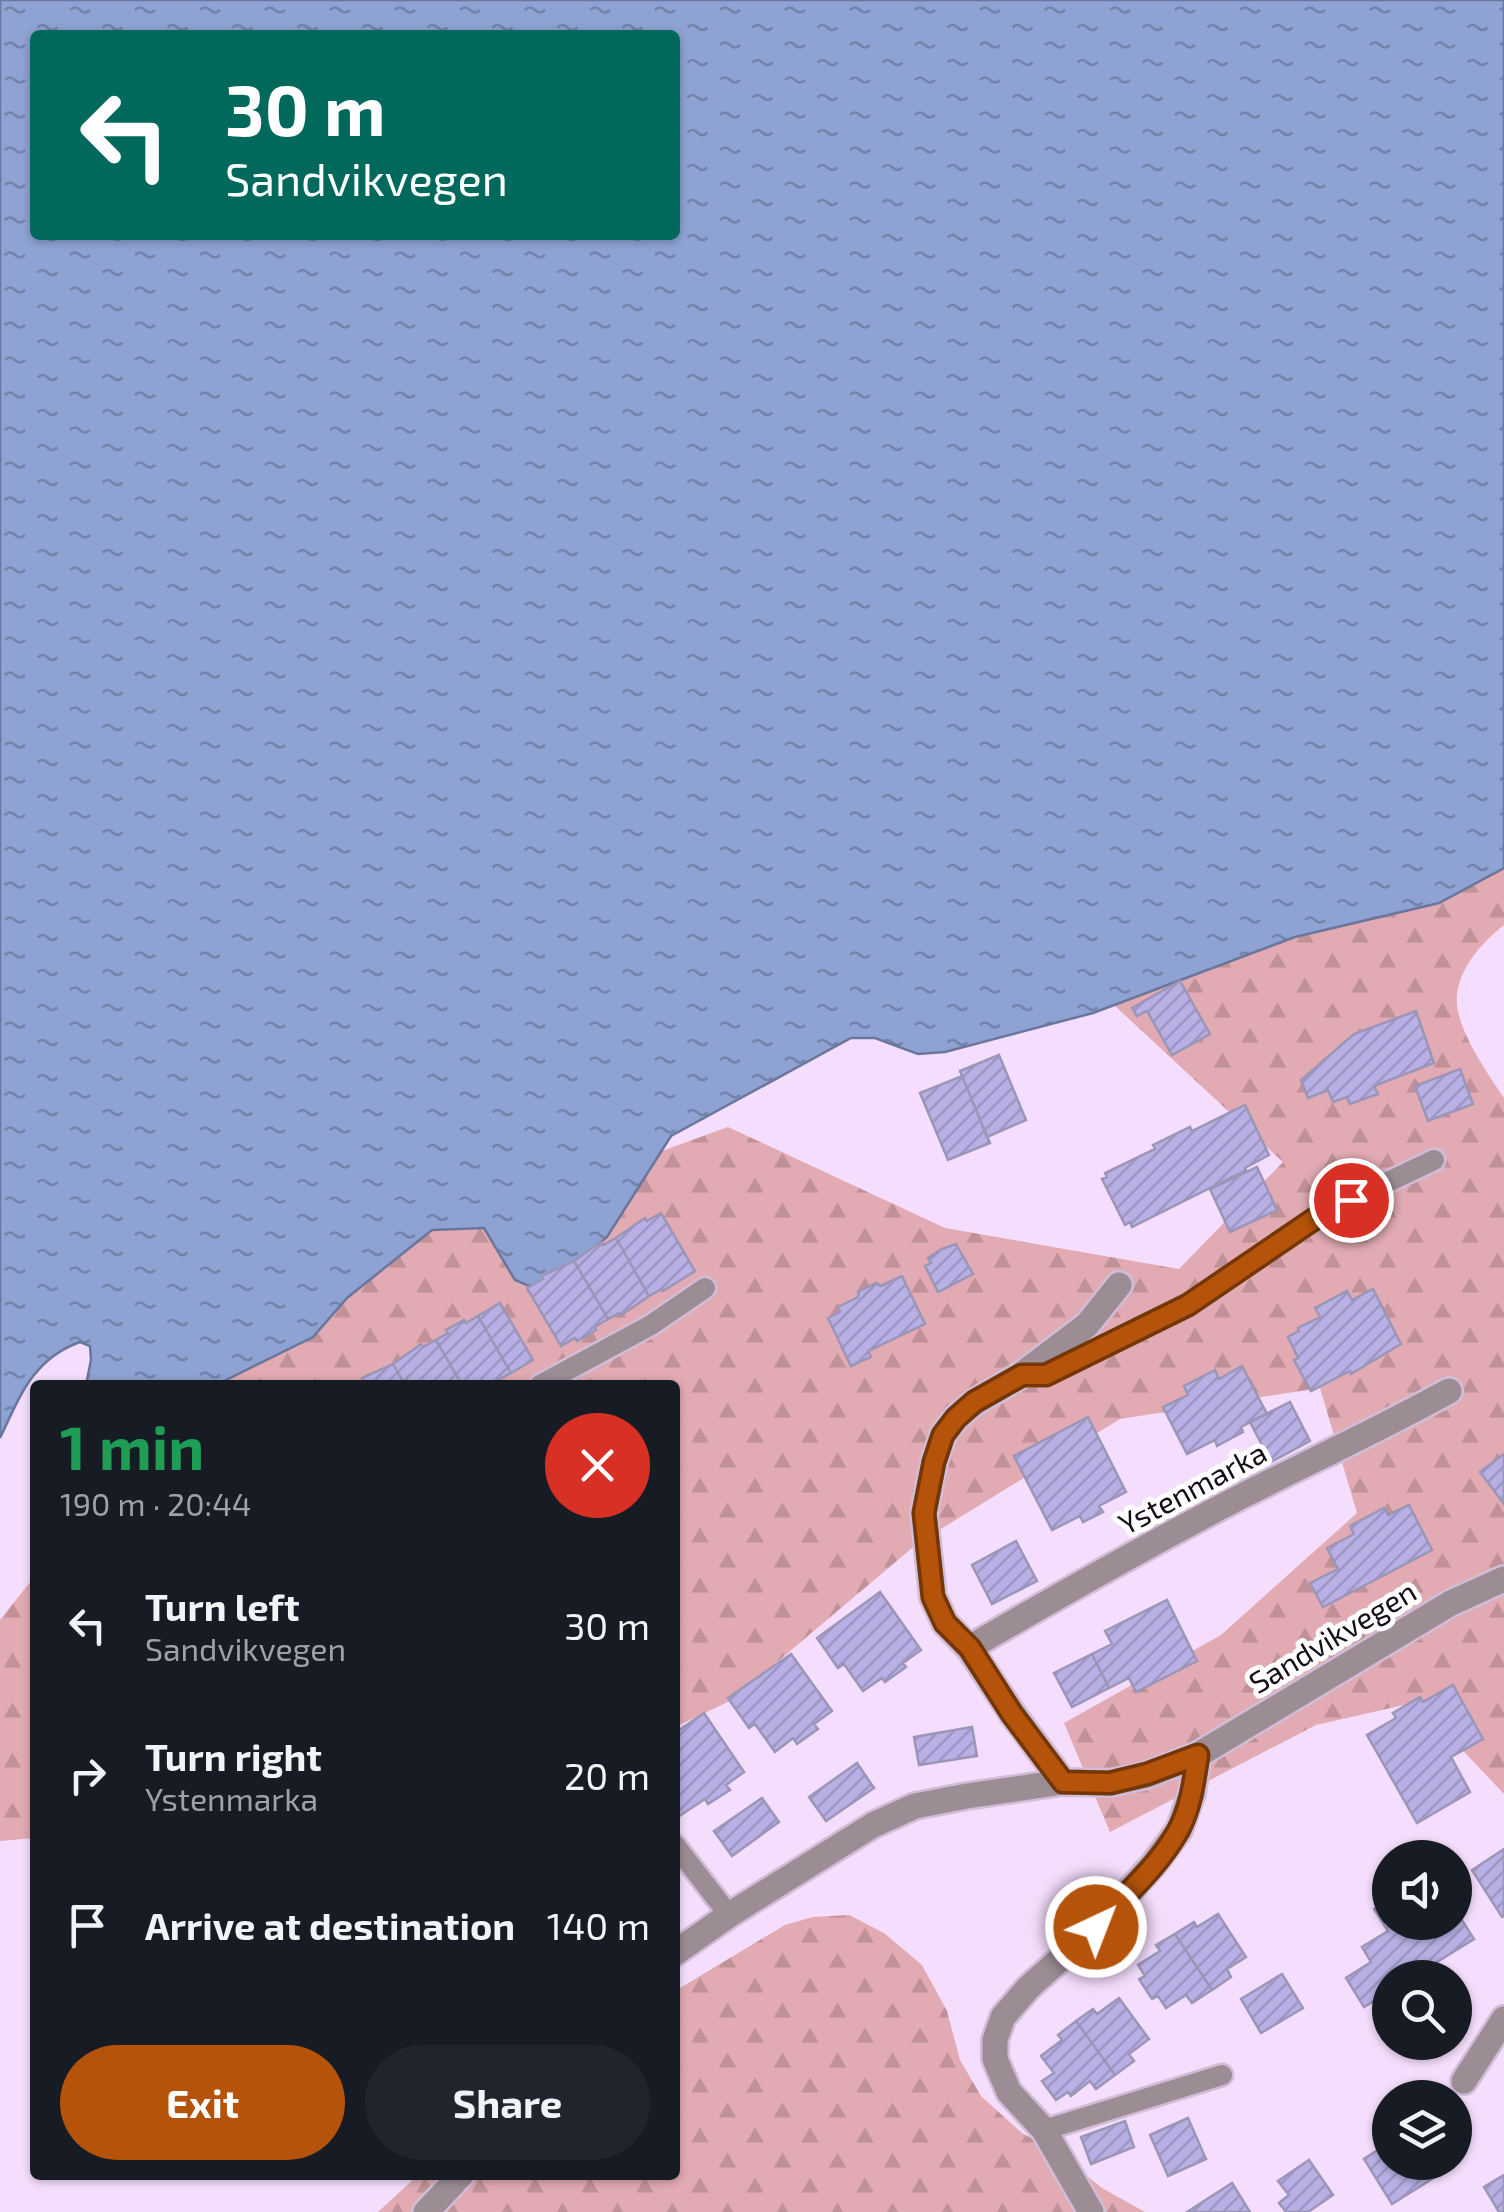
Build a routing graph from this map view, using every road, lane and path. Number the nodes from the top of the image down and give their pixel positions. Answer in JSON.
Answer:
{"nodes":[{"id":1,"x":1434,"y":1160,"type":"dead end"},
{"id":2,"x":1119,"y":1285,"type":"dead end"},
{"id":3,"x":706,"y":1288,"type":"dead end"},
{"id":4,"x":1022,"y":1375,"type":"junction"},
{"id":5,"x":550,"y":1380,"type":"edge"},
{"id":6,"x":1449,"y":1391,"type":"dead end"},
{"id":7,"x":1504,"y":1580,"type":"edge"},
{"id":8,"x":970,"y":1648,"type":"junction"},
{"id":9,"x":1198,"y":1755,"type":"junction"},
{"id":10,"x":1063,"y":1782,"type":"junction"},
{"id":11,"x":680,"y":1851,"type":"edge"},
{"id":12,"x":729,"y":1914,"type":"junction"},
{"id":13,"x":680,"y":1948,"type":"edge"},
{"id":14,"x":1504,"y":2020,"type":"edge"},
{"id":15,"x":1222,"y":2075,"type":"dead end"},
{"id":16,"x":1465,"y":2080,"type":"edge"},
{"id":17,"x":1044,"y":2130,"type":"junction"},
{"id":18,"x":456,"y":2180,"type":"edge"},
{"id":19,"x":426,"y":2212,"type":"edge"},
{"id":20,"x":1091,"y":2212,"type":"edge"}],
"edges":[{"from":1,"to":4,"type":"lane"},
{"from":2,"to":4,"type":"street"},
{"from":3,"to":5,"type":"lane"},
{"from":4,"to":8,"type":"street"},
{"from":6,"to":8,"type":"street","name":"Ystenmarka"},
{"from":7,"to":9,"type":"street","name":"Sandvikvegen"},
{"from":8,"to":10,"type":"street"},
{"from":9,"to":10,"type":"street","name":"Sandvikvegen"},
{"from":9,"to":17,"type":"street"},
{"from":10,"to":12,"type":"street","name":"Sandvikvegen"},
{"from":11,"to":12,"type":"lane"},
{"from":12,"to":13,"type":"street","name":"Sandvikvegen"},
{"from":14,"to":16,"type":"street"},
{"from":15,"to":17,"type":"lane"},
{"from":17,"to":20,"type":"street"},
{"from":18,"to":19,"type":"street"}]}
